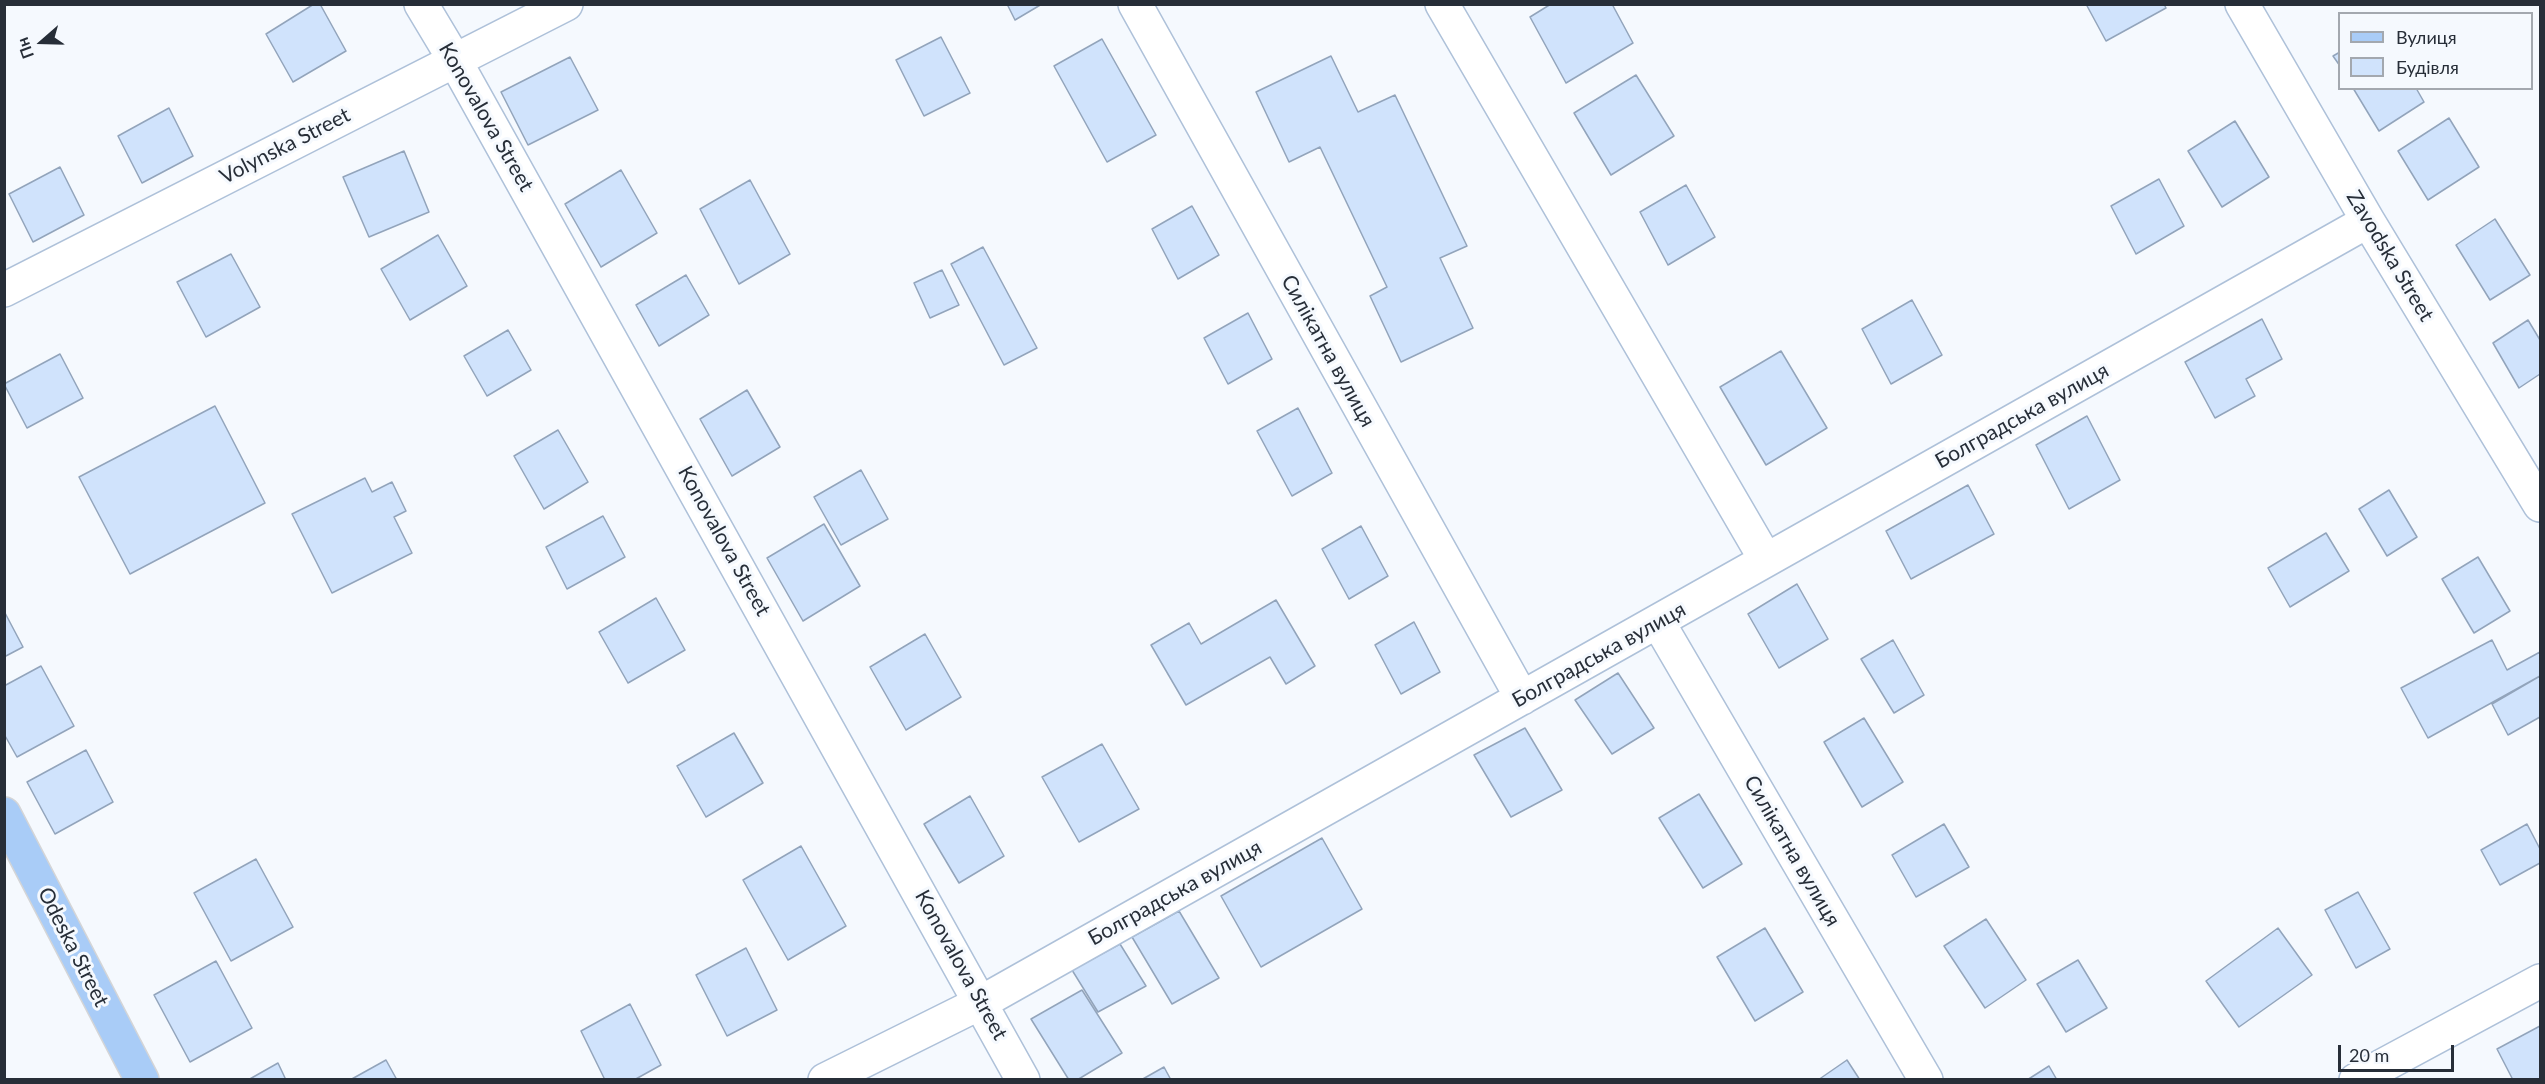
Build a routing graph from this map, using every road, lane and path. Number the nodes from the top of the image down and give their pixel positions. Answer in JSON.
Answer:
{"nodes":[{"id":1,"x":421,"y":4,"type":"edge"},
{"id":2,"x":566,"y":4,"type":"edge"},
{"id":3,"x":1135,"y":4,"type":"edge"},
{"id":4,"x":1442,"y":4,"type":"edge"},
{"id":5,"x":2242,"y":4,"type":"edge"},
{"id":6,"x":454,"y":60,"type":"junction"},
{"id":7,"x":2368,"y":221,"type":"junction"},
{"id":8,"x":4,"y":290,"type":"edge"},
{"id":9,"x":2541,"y":505,"type":"edge"},
{"id":10,"x":1766,"y":560,"type":"junction"},
{"id":11,"x":1658,"y":622,"type":"junction"},
{"id":12,"x":1522,"y":698,"type":"junction"},
{"id":13,"x":4,"y":814,"type":"edge"},
{"id":14,"x":2541,"y":981,"type":"edge"},
{"id":15,"x":982,"y":1002,"type":"junction"},
{"id":16,"x":142,"y":1080,"type":"edge"},
{"id":17,"x":825,"y":1080,"type":"edge"},
{"id":18,"x":1023,"y":1080,"type":"edge"},
{"id":19,"x":1926,"y":1080,"type":"edge"},
{"id":20,"x":2355,"y":1080,"type":"edge"}],
"edges":[{"from":1,"to":6,"type":"street","name":"Konovalova Street"},
{"from":2,"to":6,"type":"street","name":"Volynska Street"},
{"from":3,"to":12,"type":"street","name":"Силікатна вулиця"},
{"from":4,"to":10,"type":"street"},
{"from":5,"to":7,"type":"street","name":"Zavodska Street"},
{"from":6,"to":8,"type":"street","name":"Volynska Street"},
{"from":6,"to":15,"type":"street","name":"Konovalova Street"},
{"from":7,"to":9,"type":"street","name":"Zavodska Street"},
{"from":7,"to":10,"type":"street","name":"Болградська вулиця"},
{"from":10,"to":11,"type":"street","name":"Болградська вулиця"},
{"from":11,"to":12,"type":"street","name":"Болградська вулиця"},
{"from":11,"to":19,"type":"street","name":"Силікатна вулиця"},
{"from":12,"to":15,"type":"street","name":"Болградська вулиця"},
{"from":13,"to":16,"type":"main road","name":"Odeska Street"},
{"from":14,"to":20,"type":"street"},
{"from":15,"to":17,"type":"street","name":"Болградська вулиця"},
{"from":15,"to":18,"type":"street","name":"Konovalova Street"}]}
